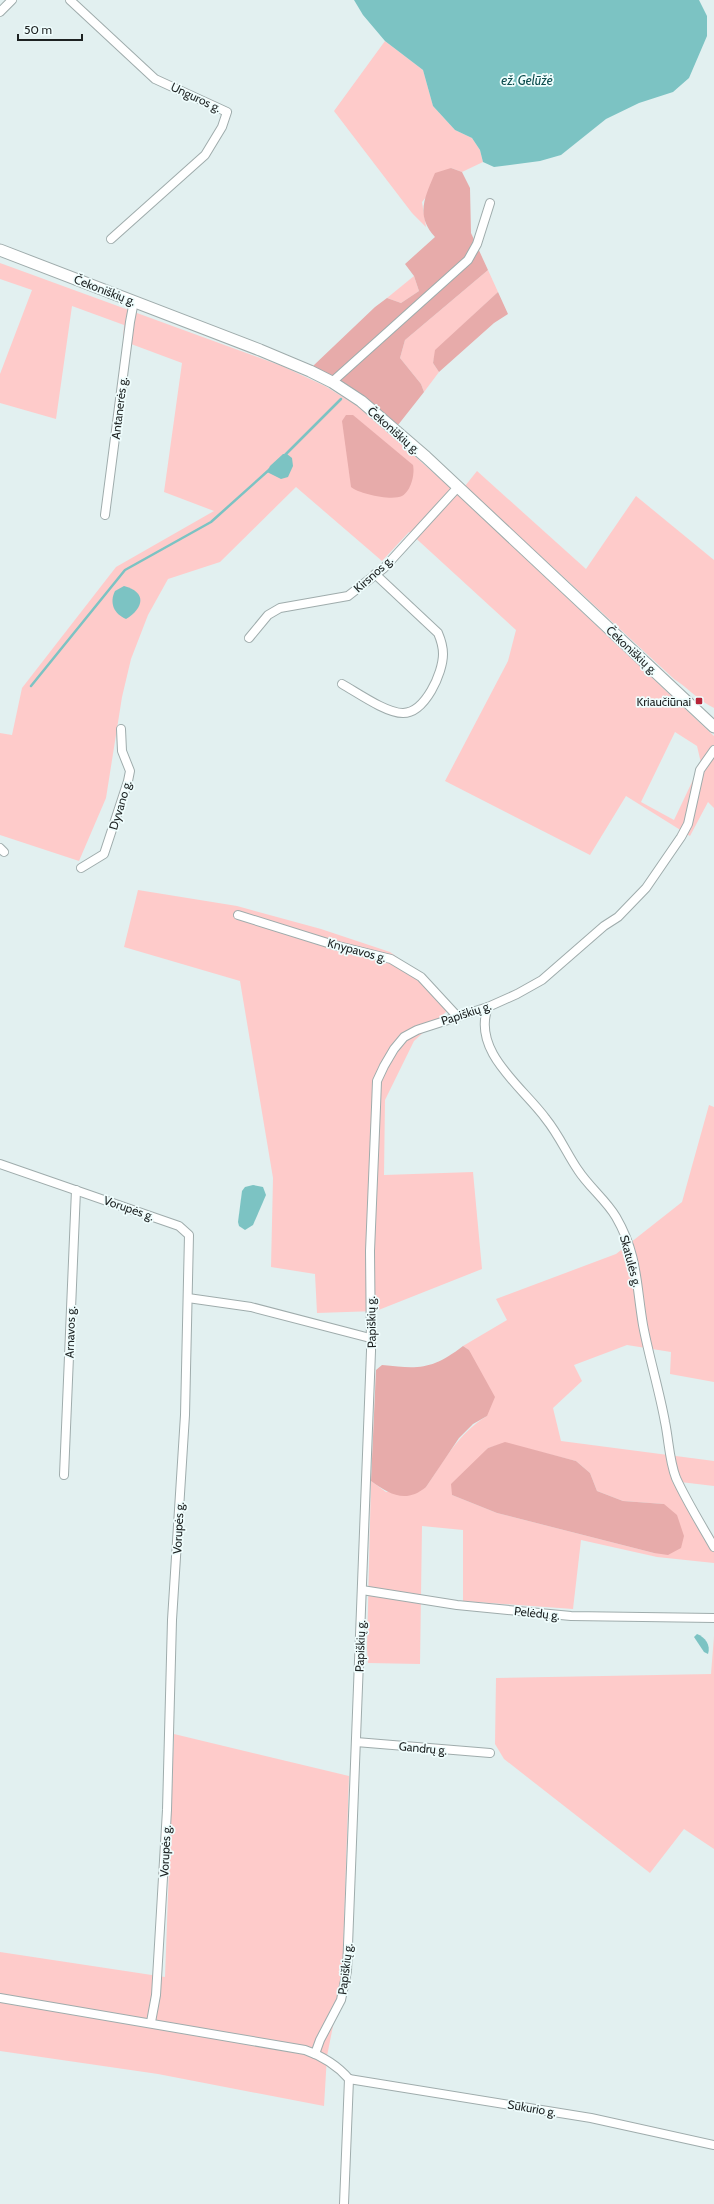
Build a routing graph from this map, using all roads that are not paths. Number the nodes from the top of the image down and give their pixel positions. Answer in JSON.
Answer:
{"nodes":[{"id":1,"x":12,"y":0,"type":"edge"},
{"id":2,"x":70,"y":0,"type":"edge"},
{"id":3,"x":0,"y":12,"type":"edge"},
{"id":4,"x":490,"y":203,"type":"dead end"},
{"id":5,"x":111,"y":239,"type":"dead end"},
{"id":6,"x":0,"y":250,"type":"edge"},
{"id":7,"x":134,"y":301,"type":"junction"},
{"id":8,"x":332,"y":382,"type":"junction"},
{"id":9,"x":458,"y":487,"type":"junction"},
{"id":10,"x":105,"y":515,"type":"dead end"},
{"id":11,"x":375,"y":574,"type":"junction"},
{"id":12,"x":249,"y":638,"type":"dead end"},
{"id":13,"x":342,"y":684,"type":"dead end"},
{"id":14,"x":714,"y":727,"type":"edge"},
{"id":15,"x":122,"y":729,"type":"dead end"},
{"id":16,"x":714,"y":750,"type":"edge"},
{"id":17,"x":80,"y":868,"type":"dead end"},
{"id":18,"x":238,"y":915,"type":"dead end"},
{"id":19,"x":488,"y":1007,"type":"junction"},
{"id":20,"x":457,"y":1016,"type":"junction"},
{"id":21,"x":0,"y":1164,"type":"edge"},
{"id":22,"x":76,"y":1190,"type":"junction"},
{"id":23,"x":188,"y":1298,"type":"junction"},
{"id":24,"x":370,"y":1338,"type":"junction"},
{"id":25,"x":64,"y":1474,"type":"dead end"},
{"id":26,"x":714,"y":1547,"type":"edge"},
{"id":27,"x":362,"y":1590,"type":"junction"},
{"id":28,"x":714,"y":1618,"type":"edge"},
{"id":29,"x":356,"y":1742,"type":"junction"},
{"id":30,"x":490,"y":1753,"type":"dead end"},
{"id":31,"x":0,"y":1998,"type":"edge"},
{"id":32,"x":151,"y":2022,"type":"junction"},
{"id":33,"x":315,"y":2054,"type":"junction"},
{"id":34,"x":349,"y":2079,"type":"junction"},
{"id":35,"x":714,"y":2145,"type":"edge"},
{"id":36,"x":344,"y":2204,"type":"edge"}],
"edges":[{"from":1,"to":3,"type":"street"},
{"from":2,"to":5,"type":"street","name":"Unguros g."},
{"from":4,"to":8,"type":"street"},
{"from":6,"to":7,"type":"main road","name":"Čekoniškių g."},
{"from":7,"to":8,"type":"main road","name":"Čekoniškių g."},
{"from":7,"to":10,"type":"street","name":"Antanerės g."},
{"from":8,"to":9,"type":"main road","name":"Čekoniškių g."},
{"from":9,"to":11,"type":"street","name":"Kirsnos g."},
{"from":9,"to":14,"type":"main road","name":"Čekoniškių g."},
{"from":11,"to":12,"type":"street","name":"Kirsnos g."},
{"from":11,"to":13,"type":"street"},
{"from":15,"to":17,"type":"street","name":"Dyvano g."},
{"from":16,"to":19,"type":"street","name":"Papiškių g."},
{"from":18,"to":20,"type":"street","name":"Knypavos g."},
{"from":19,"to":20,"type":"street","name":"Papiškių g."},
{"from":19,"to":26,"type":"street","name":"Skatulės g."},
{"from":20,"to":24,"type":"street","name":"Papiškių g."},
{"from":21,"to":22,"type":"street","name":"Vorupės g."},
{"from":22,"to":23,"type":"street","name":"Vorupės g."},
{"from":22,"to":25,"type":"street","name":"Arnavos g."},
{"from":23,"to":24,"type":"street"},
{"from":23,"to":32,"type":"street","name":"Vorupės g."},
{"from":24,"to":27,"type":"street","name":"Papiškių g."},
{"from":27,"to":28,"type":"street","name":"Pelėdų g."},
{"from":27,"to":29,"type":"street","name":"Papiškių g."},
{"from":29,"to":30,"type":"street","name":"Gandrų g."},
{"from":29,"to":33,"type":"street","name":"Papiškių g."},
{"from":31,"to":32,"type":"street"},
{"from":32,"to":33,"type":"street"},
{"from":33,"to":34,"type":"street"},
{"from":34,"to":35,"type":"street","name":"Sūkurio g."},
{"from":34,"to":36,"type":"street"}]}
